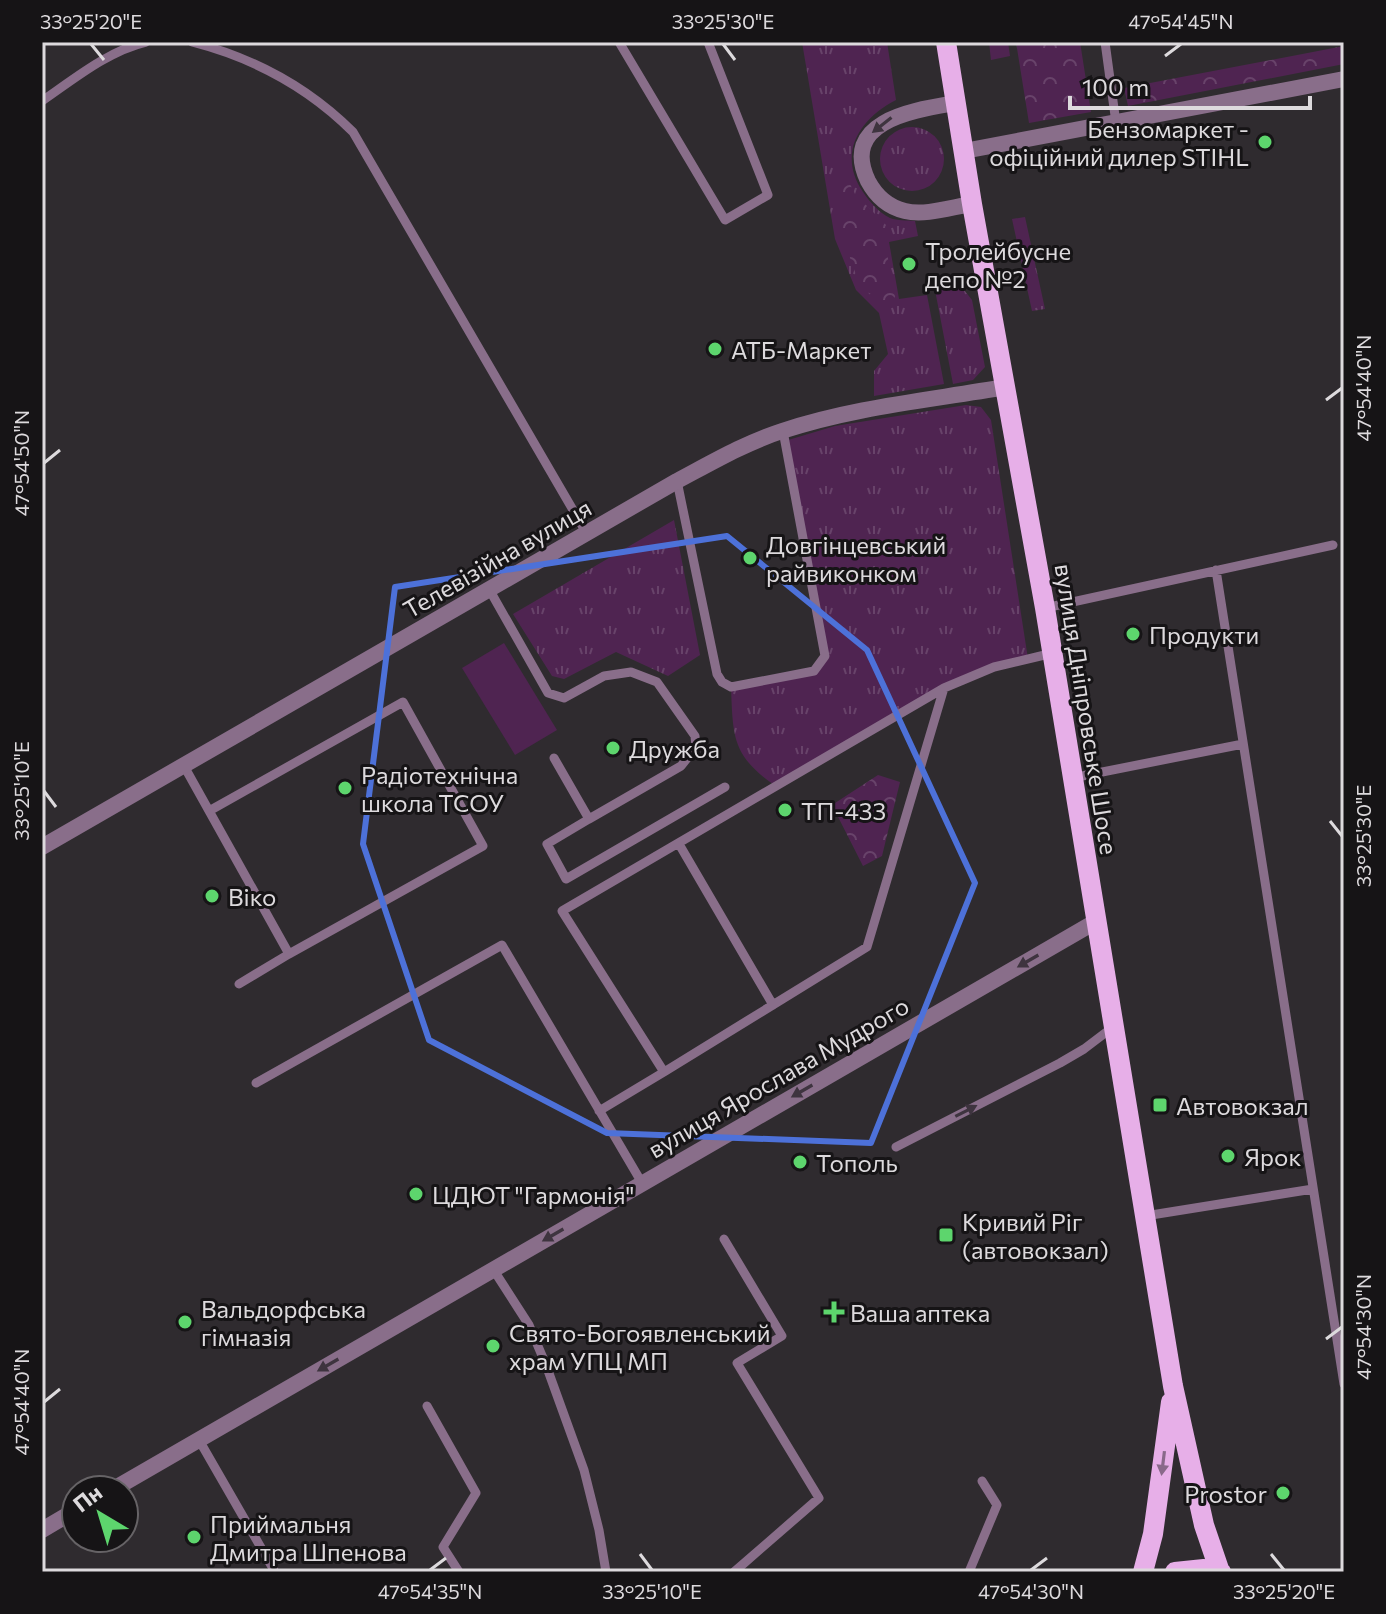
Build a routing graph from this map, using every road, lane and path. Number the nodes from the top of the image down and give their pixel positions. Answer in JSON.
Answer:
{"nodes":[{"id":1,"x":146,"y":42,"type":"edge"},
{"id":2,"x":192,"y":42,"type":"edge"},
{"id":3,"x":619,"y":42,"type":"edge"},
{"id":4,"x":708,"y":42,"type":"edge"},
{"id":5,"x":946,"y":42,"type":"edge"},
{"id":6,"x":1105,"y":42,"type":"edge"},
{"id":7,"x":1344,"y":79,"type":"edge"},
{"id":8,"x":42,"y":101,"type":"edge"},
{"id":9,"x":956,"y":103,"type":"junction"},
{"id":10,"x":1116,"y":123,"type":"junction"},
{"id":11,"x":964,"y":151,"type":"junction"},
{"id":12,"x":972,"y":204,"type":"junction"},
{"id":13,"x":1005,"y":387,"type":"junction"},
{"id":14,"x":783,"y":431,"type":"junction"},
{"id":15,"x":677,"y":481,"type":"junction"},
{"id":16,"x":587,"y":534,"type":"junction"},
{"id":17,"x":1333,"y":545,"type":"dead end"},
{"id":18,"x":1216,"y":570,"type":"junction"},
{"id":19,"x":489,"y":589,"type":"junction"},
{"id":20,"x":1045,"y":608,"type":"junction"},
{"id":21,"x":1053,"y":653,"type":"junction"},
{"id":22,"x":944,"y":688,"type":"junction"},
{"id":23,"x":1243,"y":744,"type":"junction"},
{"id":24,"x":554,"y":758,"type":"dead end"},
{"id":25,"x":184,"y":766,"type":"junction"},
{"id":26,"x":1072,"y":778,"type":"junction"},
{"id":27,"x":725,"y":787,"type":"dead end"},
{"id":28,"x":209,"y":811,"type":"junction"},
{"id":29,"x":589,"y":819,"type":"junction"},
{"id":30,"x":679,"y":844,"type":"junction"},
{"id":31,"x":42,"y":847,"type":"edge"},
{"id":32,"x":1095,"y":922,"type":"junction"},
{"id":33,"x":289,"y":954,"type":"junction"},
{"id":34,"x":239,"y":984,"type":"dead end"},
{"id":35,"x":773,"y":1005,"type":"junction"},
{"id":36,"x":1113,"y":1027,"type":"junction"},
{"id":37,"x":664,"y":1072,"type":"junction"},
{"id":38,"x":256,"y":1083,"type":"dead end"},
{"id":39,"x":599,"y":1111,"type":"junction"},
{"id":40,"x":896,"y":1147,"type":"dead end"},
{"id":41,"x":642,"y":1183,"type":"junction"},
{"id":42,"x":1313,"y":1189,"type":"junction"},
{"id":43,"x":1145,"y":1216,"type":"junction"},
{"id":44,"x":724,"y":1239,"type":"dead end"},
{"id":45,"x":493,"y":1269,"type":"junction"},
{"id":46,"x":1344,"y":1384,"type":"edge"},
{"id":47,"x":1173,"y":1386,"type":"junction"},
{"id":48,"x":427,"y":1406,"type":"dead end"},
{"id":49,"x":199,"y":1440,"type":"junction"},
{"id":50,"x":140,"y":1474,"type":"edge"},
{"id":51,"x":982,"y":1481,"type":"dead end"},
{"id":52,"x":60,"y":1519,"type":"edge"},
{"id":53,"x":42,"y":1530,"type":"edge"},
{"id":54,"x":275,"y":1572,"type":"edge"},
{"id":55,"x":459,"y":1572,"type":"edge"},
{"id":56,"x":606,"y":1572,"type":"edge"},
{"id":57,"x":734,"y":1572,"type":"edge"},
{"id":58,"x":969,"y":1572,"type":"edge"},
{"id":59,"x":1143,"y":1572,"type":"edge"},
{"id":60,"x":1175,"y":1572,"type":"edge"},
{"id":61,"x":1221,"y":1572,"type":"edge"}],
"edges":[{"from":1,"to":8,"type":"lane"},
{"from":2,"to":16,"type":"lane"},
{"from":3,"to":4,"type":"lane"},
{"from":5,"to":9,"type":"main road","name":"вулиця Дніпровське Шосе"},
{"from":6,"to":10,"type":"lane"},
{"from":7,"to":10,"type":"street"},
{"from":9,"to":11,"type":"main road","name":"вулиця Дніпровське Шосе"},
{"from":9,"to":12,"type":"street","one_way":true},
{"from":10,"to":11,"type":"street"},
{"from":11,"to":12,"type":"main road","name":"вулиця Дніпровське Шосе"},
{"from":12,"to":13,"type":"main road","name":"вулиця Дніпровське Шосе"},
{"from":13,"to":14,"type":"street","name":"Телевізійна вулиця"},
{"from":13,"to":20,"type":"main road","name":"вулиця Дніпровське Шосе"},
{"from":14,"to":15,"type":"street","name":"Телевізійна вулиця"},
{"from":14,"to":15,"type":"lane"},
{"from":15,"to":16,"type":"street","name":"Телевізійна вулиця"},
{"from":16,"to":19,"type":"street","name":"Телевізійна вулиця"},
{"from":17,"to":18,"type":"lane"},
{"from":18,"to":20,"type":"lane"},
{"from":18,"to":23,"type":"lane"},
{"from":19,"to":25,"type":"street","name":"Телевізійна вулиця"},
{"from":19,"to":29,"type":"lane"},
{"from":20,"to":21,"type":"main road","name":"вулиця Дніпровське Шосе"},
{"from":21,"to":22,"type":"lane"},
{"from":21,"to":26,"type":"main road","name":"вулиця Дніпровське Шосе"},
{"from":22,"to":30,"type":"lane"},
{"from":22,"to":35,"type":"lane"},
{"from":23,"to":26,"type":"lane"},
{"from":23,"to":42,"type":"lane"},
{"from":24,"to":29,"type":"lane"},
{"from":25,"to":28,"type":"lane"},
{"from":25,"to":31,"type":"street","name":"Телевізійна вулиця"},
{"from":26,"to":32,"type":"main road","name":"вулиця Дніпровське Шосе"},
{"from":27,"to":29,"type":"lane"},
{"from":28,"to":33,"type":"lane"},
{"from":28,"to":33,"type":"lane"},
{"from":30,"to":35,"type":"lane"},
{"from":30,"to":37,"type":"lane"},
{"from":32,"to":36,"type":"main road","name":"вулиця Дніпровське Шосе"},
{"from":32,"to":41,"type":"street","name":"вулиця Ярослава Мудрого","one_way":true},
{"from":33,"to":34,"type":"lane"},
{"from":35,"to":37,"type":"lane"},
{"from":40,"to":36,"type":"lane","one_way":true},
{"from":36,"to":43,"type":"main road","name":"вулиця Дніпровське Шосе"},
{"from":37,"to":39,"type":"lane"},
{"from":38,"to":39,"type":"lane"},
{"from":39,"to":41,"type":"lane"},
{"from":41,"to":45,"type":"street","name":"вулиця Ярослава Мудрого","one_way":true},
{"from":42,"to":43,"type":"lane"},
{"from":42,"to":46,"type":"lane"},
{"from":43,"to":47,"type":"main road","name":"вулиця Дніпровське Шосе"},
{"from":44,"to":57,"type":"lane"},
{"from":45,"to":49,"type":"street","name":"вулиця Ярослава Мудрого","one_way":true},
{"from":45,"to":56,"type":"lane"},
{"from":47,"to":59,"type":"main road","one_way":true},
{"from":47,"to":61,"type":"main road"},
{"from":48,"to":55,"type":"lane"},
{"from":49,"to":50,"type":"street","name":"вулиця Ярослава Мудрого"},
{"from":49,"to":54,"type":"lane"},
{"from":51,"to":58,"type":"lane"},
{"from":52,"to":53,"type":"street"},
{"from":60,"to":61,"type":"main road"}]}
